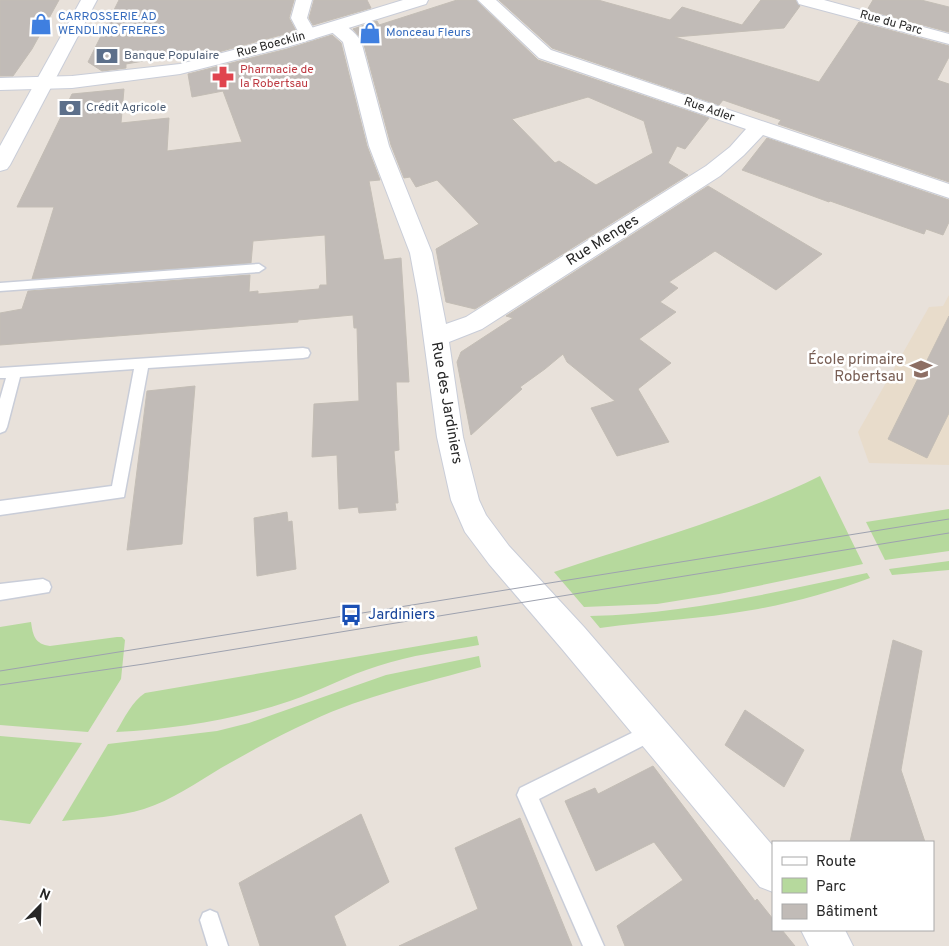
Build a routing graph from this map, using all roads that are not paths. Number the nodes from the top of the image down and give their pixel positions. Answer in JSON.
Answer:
{"nodes":[{"id":1,"x":89,"y":0,"type":"edge"},
{"id":2,"x":304,"y":0,"type":"edge"},
{"id":3,"x":420,"y":0,"type":"edge"},
{"id":4,"x":486,"y":0,"type":"edge"},
{"id":5,"x":804,"y":0,"type":"edge"},
{"id":6,"x":335,"y":27,"type":"junction"},
{"id":7,"x":308,"y":35,"type":"junction"},
{"id":8,"x":949,"y":39,"type":"edge"},
{"id":9,"x":0,"y":84,"type":"edge"},
{"id":10,"x":42,"y":84,"type":"junction"},
{"id":11,"x":759,"y":127,"type":"junction"},
{"id":12,"x":0,"y":165,"type":"edge"},
{"id":13,"x":949,"y":191,"type":"edge"},
{"id":14,"x":259,"y":268,"type":"dead end"},
{"id":15,"x":0,"y":286,"type":"edge"},
{"id":16,"x":435,"y":337,"type":"junction"},
{"id":17,"x":303,"y":353,"type":"dead end"},
{"id":18,"x":142,"y":364,"type":"junction"},
{"id":19,"x":7,"y":373,"type":"edge"},
{"id":20,"x":0,"y":427,"type":"edge"},
{"id":21,"x":0,"y":508,"type":"edge"},
{"id":22,"x":43,"y":587,"type":"dead end"},
{"id":23,"x":0,"y":592,"type":"edge"},
{"id":24,"x":652,"y":732,"type":"junction"},
{"id":25,"x":772,"y":873,"type":"edge"},
{"id":26,"x":210,"y":920,"type":"dead end"},
{"id":27,"x":821,"y":931,"type":"edge"},
{"id":28,"x":218,"y":946,"type":"edge"},
{"id":29,"x":594,"y":946,"type":"edge"},
{"id":30,"x":834,"y":946,"type":"edge"}],
"edges":[{"from":1,"to":10,"type":"street"},
{"from":2,"to":7,"type":"street"},
{"from":3,"to":6,"type":"street","name":"Rue Boecklin"},
{"from":4,"to":11,"type":"street","name":"Rue Adler"},
{"from":5,"to":8,"type":"street","name":"Rue du Parc"},
{"from":6,"to":7,"type":"street","name":"Rue Boecklin"},
{"from":6,"to":16,"type":"street","name":"Rue des Jardiniers"},
{"from":7,"to":10,"type":"street","name":"Rue Boecklin"},
{"from":9,"to":10,"type":"street","name":"Rue Boecklin"},
{"from":10,"to":12,"type":"street"},
{"from":11,"to":13,"type":"street","name":"Rue Adler"},
{"from":11,"to":16,"type":"street","name":"Rue Menges"},
{"from":14,"to":15,"type":"lane"},
{"from":16,"to":24,"type":"street","name":"Rue des Jardiniers"},
{"from":17,"to":18,"type":"lane"},
{"from":18,"to":19,"type":"lane"},
{"from":18,"to":21,"type":"lane"},
{"from":19,"to":20,"type":"lane"},
{"from":22,"to":23,"type":"lane"},
{"from":24,"to":25,"type":"street","name":"Rue des Jardiniers"},
{"from":24,"to":29,"type":"lane"},
{"from":26,"to":28,"type":"lane"},
{"from":27,"to":30,"type":"street"}]}
